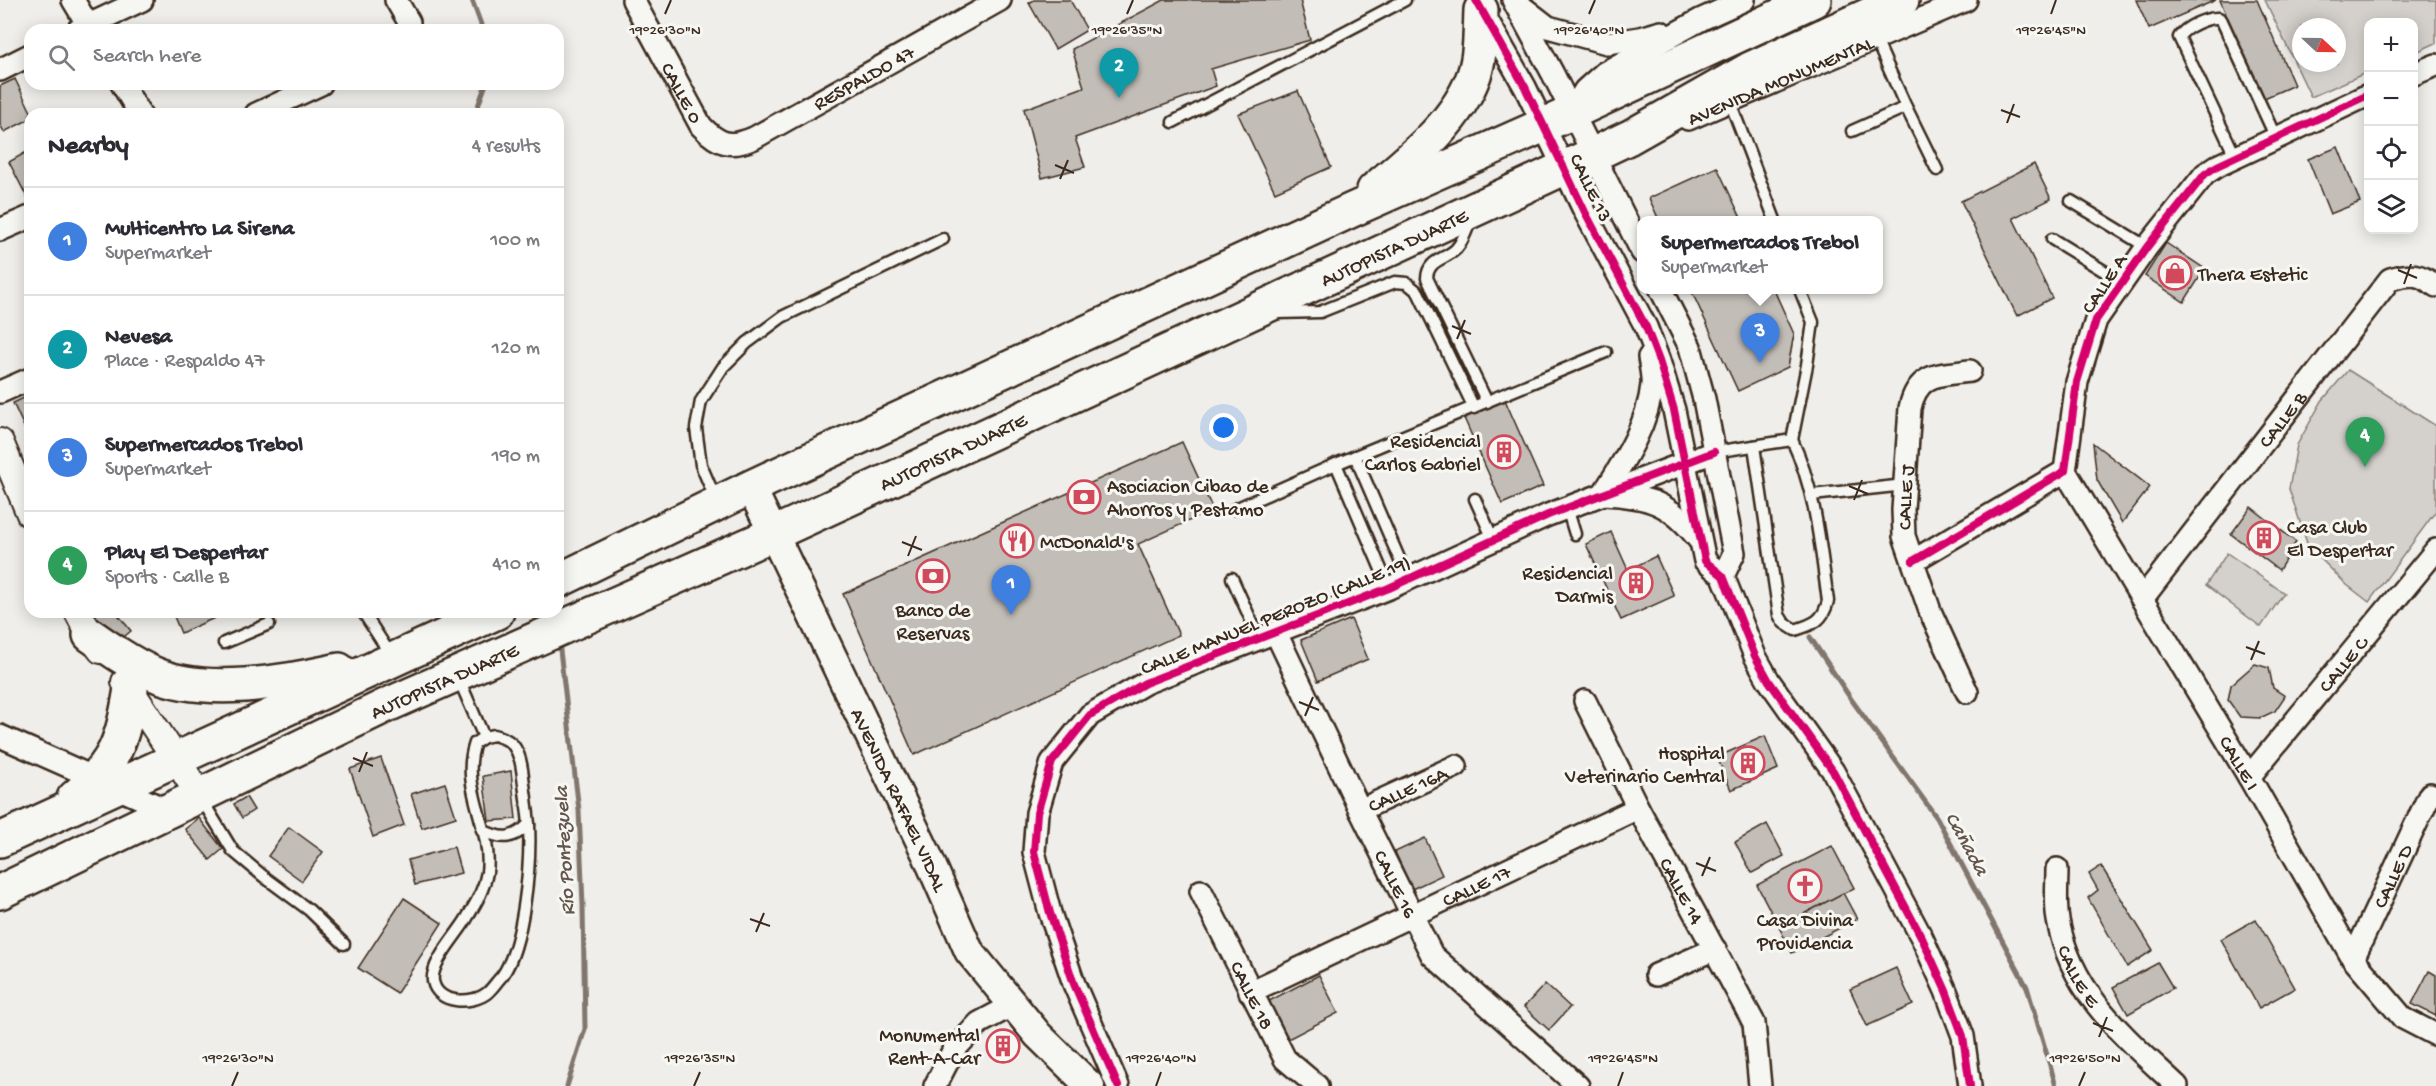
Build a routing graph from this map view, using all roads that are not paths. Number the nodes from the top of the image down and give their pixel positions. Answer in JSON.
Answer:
{"nodes":[{"id":1,"x":73,"y":0,"type":"edge"},
{"id":2,"x":142,"y":0,"type":"edge"},
{"id":3,"x":633,"y":0,"type":"edge"},
{"id":4,"x":1000,"y":0,"type":"edge"},
{"id":5,"x":1405,"y":0,"type":"edge"},
{"id":6,"x":1513,"y":0,"type":"edge"},
{"id":7,"x":1744,"y":0,"type":"edge"},
{"id":8,"x":1814,"y":0,"type":"edge"},
{"id":9,"x":1902,"y":0,"type":"edge"},
{"id":10,"x":1966,"y":0,"type":"edge"},
{"id":11,"x":1479,"y":5,"type":"edge"},
{"id":12,"x":1702,"y":19,"type":"junction"},
{"id":13,"x":84,"y":24,"type":"edge"},
{"id":14,"x":94,"y":24,"type":"edge"},
{"id":15,"x":1876,"y":40,"type":"junction"},
{"id":16,"x":24,"y":58,"type":"edge"},
{"id":17,"x":2436,"y":65,"type":"edge"},
{"id":18,"x":0,"y":70,"type":"edge"},
{"id":19,"x":2418,"y":73,"type":"edge"},
{"id":20,"x":126,"y":90,"type":"edge"},
{"id":21,"x":308,"y":90,"type":"edge"},
{"id":22,"x":2364,"y":97,"type":"edge"},
{"id":23,"x":1730,"y":102,"type":"junction"},
{"id":24,"x":1906,"y":107,"type":"junction"},
{"id":25,"x":136,"y":108,"type":"edge"},
{"id":26,"x":269,"y":108,"type":"edge"},
{"id":27,"x":1556,"y":119,"type":"junction"},
{"id":28,"x":1173,"y":122,"type":"dead end"},
{"id":29,"x":1851,"y":131,"type":"dead end"},
{"id":30,"x":2277,"y":138,"type":"junction"},
{"id":31,"x":724,"y":144,"type":"joint"},
{"id":32,"x":2236,"y":158,"type":"junction"},
{"id":33,"x":1579,"y":161,"type":"junction"},
{"id":34,"x":1937,"y":170,"type":"dead end"},
{"id":35,"x":2071,"y":201,"type":"dead end"},
{"id":36,"x":1475,"y":209,"type":"junction"},
{"id":37,"x":1352,"y":210,"type":"junction"},
{"id":38,"x":1773,"y":216,"type":"edge"},
{"id":39,"x":24,"y":220,"type":"edge"},
{"id":40,"x":0,"y":230,"type":"edge"},
{"id":41,"x":943,"y":239,"type":"dead end"},
{"id":42,"x":2052,"y":239,"type":"dead end"},
{"id":43,"x":1637,"y":246,"type":"edge"},
{"id":44,"x":2147,"y":247,"type":"junction"},
{"id":45,"x":2122,"y":282,"type":"junction"},
{"id":46,"x":2436,"y":286,"type":"edge"},
{"id":47,"x":1663,"y":294,"type":"edge"},
{"id":48,"x":1802,"y":294,"type":"edge"},
{"id":49,"x":1250,"y":313,"type":"junction"},
{"id":50,"x":1646,"y":327,"type":"junction"},
{"id":51,"x":1606,"y":352,"type":"dead end"},
{"id":52,"x":1970,"y":371,"type":"dead end"},
{"id":53,"x":24,"y":382,"type":"edge"},
{"id":54,"x":0,"y":392,"type":"edge"},
{"id":55,"x":1487,"y":402,"type":"junction"},
{"id":56,"x":1474,"y":408,"type":"junction"},
{"id":57,"x":1792,"y":440,"type":"junction"},
{"id":58,"x":0,"y":442,"type":"edge"},
{"id":59,"x":1754,"y":446,"type":"junction"},
{"id":60,"x":1714,"y":452,"type":"junction"},
{"id":61,"x":1355,"y":456,"type":"junction"},
{"id":62,"x":1684,"y":463,"type":"junction"},
{"id":63,"x":1336,"y":464,"type":"junction"},
{"id":64,"x":2065,"y":471,"type":"junction"},
{"id":65,"x":1905,"y":485,"type":"junction"},
{"id":66,"x":751,"y":487,"type":"junction"},
{"id":67,"x":1604,"y":494,"type":"junction"},
{"id":68,"x":1812,"y":495,"type":"junction"},
{"id":69,"x":1475,"y":499,"type":"dead end"},
{"id":70,"x":24,"y":500,"type":"edge"},
{"id":71,"x":718,"y":503,"type":"junction"},
{"id":72,"x":1567,"y":508,"type":"junction"},
{"id":73,"x":1235,"y":509,"type":"dead end"},
{"id":74,"x":773,"y":534,"type":"junction"},
{"id":75,"x":1575,"y":534,"type":"dead end"},
{"id":76,"x":1493,"y":539,"type":"junction"},
{"id":77,"x":1701,"y":542,"type":"junction"},
{"id":78,"x":2435,"y":554,"type":"edge"},
{"id":79,"x":1913,"y":561,"type":"junction"},
{"id":80,"x":572,"y":574,"type":"edge"},
{"id":81,"x":1723,"y":576,"type":"junction"},
{"id":82,"x":1232,"y":578,"type":"dead end"},
{"id":83,"x":1399,"y":583,"type":"junction"},
{"id":84,"x":2142,"y":599,"type":"junction"},
{"id":85,"x":367,"y":618,"type":"edge"},
{"id":86,"x":483,"y":618,"type":"edge"},
{"id":87,"x":84,"y":623,"type":"edge"},
{"id":88,"x":269,"y":624,"type":"dead end"},
{"id":89,"x":1268,"y":637,"type":"junction"},
{"id":90,"x":224,"y":643,"type":"dead end"},
{"id":91,"x":393,"y":658,"type":"junction"},
{"id":92,"x":457,"y":675,"type":"junction"},
{"id":93,"x":131,"y":689,"type":"junction"},
{"id":94,"x":1967,"y":692,"type":"dead end"},
{"id":95,"x":1585,"y":701,"type":"dead end"},
{"id":96,"x":0,"y":736,"type":"edge"},
{"id":97,"x":484,"y":737,"type":"junction"},
{"id":98,"x":175,"y":759,"type":"junction"},
{"id":99,"x":1456,"y":766,"type":"dead end"},
{"id":100,"x":2249,"y":777,"type":"junction"},
{"id":101,"x":105,"y":784,"type":"junction"},
{"id":102,"x":199,"y":794,"type":"junction"},
{"id":103,"x":2430,"y":794,"type":"dead end"},
{"id":104,"x":1638,"y":808,"type":"junction"},
{"id":105,"x":167,"y":810,"type":"junction"},
{"id":106,"x":1360,"y":810,"type":"junction"},
{"id":107,"x":529,"y":824,"type":"junction"},
{"id":108,"x":482,"y":830,"type":"junction"},
{"id":109,"x":0,"y":840,"type":"edge"},
{"id":110,"x":2057,"y":868,"type":"dead end"},
{"id":111,"x":1201,"y":891,"type":"dead end"},
{"id":112,"x":0,"y":892,"type":"edge"},
{"id":113,"x":1413,"y":916,"type":"junction"},
{"id":114,"x":344,"y":944,"type":"dead end"},
{"id":115,"x":1715,"y":949,"type":"junction"},
{"id":116,"x":2353,"y":959,"type":"junction"},
{"id":117,"x":1656,"y":975,"type":"dead end"},
{"id":118,"x":1250,"y":992,"type":"junction"},
{"id":119,"x":1013,"y":1005,"type":"junction"},
{"id":120,"x":2436,"y":1035,"type":"edge"},
{"id":121,"x":934,"y":1086,"type":"edge"},
{"id":122,"x":1090,"y":1086,"type":"edge"},
{"id":123,"x":1118,"y":1086,"type":"edge"},
{"id":124,"x":1317,"y":1086,"type":"edge"},
{"id":125,"x":1578,"y":1086,"type":"edge"},
{"id":126,"x":1760,"y":1086,"type":"edge"},
{"id":127,"x":1970,"y":1086,"type":"edge"},
{"id":128,"x":2177,"y":1086,"type":"edge"}],
"edges":[{"from":1,"to":13,"type":"street"},
{"from":2,"to":14,"type":"street"},
{"from":3,"to":31,"type":"street","name":"CALLE 0"},
{"from":4,"to":31,"type":"street","name":"RESPALDO 47"},
{"from":5,"to":28,"type":"lane"},
{"from":6,"to":12,"type":"street"},
{"from":6,"to":27,"type":"street"},
{"from":7,"to":12,"type":"street"},
{"from":8,"to":27,"type":"highway"},
{"from":9,"to":33,"type":"highway","name":"AUTOPISTA DUARTE"},
{"from":10,"to":15,"type":"street","name":"AVENIDA MONUMENTAL"},
{"from":11,"to":27,"type":"street"},
{"from":11,"to":37,"type":"highway"},
{"from":12,"to":27,"type":"street"},
{"from":15,"to":23,"type":"street","name":"AVENIDA MONUMENTAL"},
{"from":15,"to":24,"type":"lane"},
{"from":16,"to":18,"type":"street"},
{"from":17,"to":19,"type":"street"},
{"from":20,"to":25,"type":"street"},
{"from":21,"to":26,"type":"street"},
{"from":22,"to":30,"type":"street","name":"CALLE A"},
{"from":23,"to":33,"type":"street","name":"AVENIDA MONUMENTAL"},
{"from":23,"to":38,"type":"lane"},
{"from":24,"to":29,"type":"lane"},
{"from":24,"to":34,"type":"lane"},
{"from":27,"to":33,"type":"street","name":"CALLE 13"},
{"from":27,"to":33,"type":"street"},
{"from":27,"to":37,"type":"highway"},
{"from":30,"to":32,"type":"street","name":"CALLE A"},
{"from":30,"to":32,"type":"lane"},
{"from":32,"to":44,"type":"street","name":"CALLE A"},
{"from":33,"to":36,"type":"highway","name":"AUTOPISTA DUARTE"},
{"from":33,"to":43,"type":"street"},
{"from":33,"to":50,"type":"street","name":"CALLE 13"},
{"from":35,"to":44,"type":"lane"},
{"from":36,"to":49,"type":"highway","name":"AUTOPISTA DUARTE"},
{"from":36,"to":55,"type":"lane"},
{"from":37,"to":66,"type":"highway"},
{"from":39,"to":40,"type":"street"},
{"from":41,"to":71,"type":"lane"},
{"from":42,"to":45,"type":"lane"},
{"from":44,"to":45,"type":"street","name":"CALLE A"},
{"from":45,"to":64,"type":"street","name":"CALLE A"},
{"from":46,"to":84,"type":"street","name":"CALLE B"},
{"from":47,"to":60,"type":"street"},
{"from":48,"to":57,"type":"lane"},
{"from":49,"to":56,"type":"lane"},
{"from":49,"to":74,"type":"highway","name":"AUTOPISTA DUARTE"},
{"from":50,"to":62,"type":"street"},
{"from":50,"to":67,"type":"street"},
{"from":51,"to":55,"type":"lane"},
{"from":52,"to":65,"type":"street","name":"CALLE J"},
{"from":53,"to":54,"type":"street"},
{"from":55,"to":56,"type":"lane"},
{"from":56,"to":61,"type":"lane"},
{"from":57,"to":59,"type":"lane"},
{"from":57,"to":68,"type":"lane"},
{"from":58,"to":70,"type":"street"},
{"from":59,"to":60,"type":"lane"},
{"from":59,"to":68,"type":"lane"},
{"from":60,"to":62,"type":"street","name":"CALLE MANUEL PEROZO (CALLE 19)"},
{"from":60,"to":81,"type":"street"},
{"from":61,"to":63,"type":"lane"},
{"from":61,"to":83,"type":"lane"},
{"from":62,"to":67,"type":"street","name":"CALLE MANUEL PEROZO (CALLE 19)"},
{"from":62,"to":77,"type":"street"},
{"from":63,"to":73,"type":"lane"},
{"from":63,"to":83,"type":"lane"},
{"from":64,"to":79,"type":"street"},
{"from":64,"to":84,"type":"street","name":"CALLE I"},
{"from":65,"to":68,"type":"lane"},
{"from":65,"to":79,"type":"street","name":"CALLE J"},
{"from":66,"to":71,"type":"highway"},
{"from":66,"to":74,"type":"main road","name":"AVENIDA RAFAEL VIDAL"},
{"from":67,"to":72,"type":"street","name":"CALLE MANUEL PEROZO (CALLE 19)"},
{"from":67,"to":77,"type":"street"},
{"from":69,"to":76,"type":"lane"},
{"from":71,"to":80,"type":"highway"},
{"from":72,"to":75,"type":"lane"},
{"from":72,"to":76,"type":"street","name":"CALLE MANUEL PEROZO (CALLE 19)"},
{"from":74,"to":92,"type":"highway","name":"AUTOPISTA DUARTE"},
{"from":74,"to":119,"type":"main road","name":"AVENIDA RAFAEL VIDAL"},
{"from":76,"to":83,"type":"street","name":"CALLE MANUEL PEROZO (CALLE 19)"},
{"from":77,"to":81,"type":"street"},
{"from":78,"to":100,"type":"street","name":"CALLE C"},
{"from":79,"to":94,"type":"street","name":"CALLE J"},
{"from":81,"to":127,"type":"street"},
{"from":82,"to":89,"type":"lane"},
{"from":83,"to":89,"type":"street","name":"CALLE MANUEL PEROZO (CALLE 19)"},
{"from":84,"to":100,"type":"street","name":"CALLE I"},
{"from":85,"to":91,"type":"lane"},
{"from":86,"to":91,"type":"highway","name":"AUTOPISTA DUARTE"},
{"from":87,"to":91,"type":"highway"},
{"from":87,"to":93,"type":"street"},
{"from":88,"to":90,"type":"lane"},
{"from":89,"to":106,"type":"street","name":"CALLE 16"},
{"from":89,"to":123,"type":"street","name":"CALLE MANUEL PEROZO (CALLE 19)"},
{"from":91,"to":98,"type":"highway","name":"AUTOPISTA DUARTE"},
{"from":92,"to":97,"type":"lane"},
{"from":92,"to":102,"type":"highway","name":"AUTOPISTA DUARTE"},
{"from":93,"to":98,"type":"street"},
{"from":93,"to":101,"type":"highway"},
{"from":95,"to":104,"type":"street","name":"CALLE 14"},
{"from":96,"to":101,"type":"street"},
{"from":97,"to":107,"type":"lane"},
{"from":97,"to":108,"type":"lane"},
{"from":98,"to":101,"type":"highway","name":"AUTOPISTA DUARTE"},
{"from":98,"to":102,"type":"street"},
{"from":99,"to":106,"type":"street","name":"CALLE 16A"},
{"from":100,"to":116,"type":"street","name":"CALLE I"},
{"from":101,"to":105,"type":"street"},
{"from":101,"to":109,"type":"highway","name":"AUTOPISTA DUARTE"},
{"from":102,"to":105,"type":"highway","name":"AUTOPISTA DUARTE"},
{"from":102,"to":114,"type":"lane"},
{"from":103,"to":116,"type":"street","name":"CALLE D"},
{"from":104,"to":113,"type":"street","name":"CALLE 17"},
{"from":104,"to":115,"type":"street","name":"CALLE 14"},
{"from":105,"to":112,"type":"highway","name":"AUTOPISTA DUARTE"},
{"from":106,"to":113,"type":"street","name":"CALLE 16"},
{"from":107,"to":108,"type":"lane"},
{"from":107,"to":108,"type":"lane"},
{"from":110,"to":128,"type":"street","name":"CALLE E"},
{"from":111,"to":118,"type":"street","name":"CALLE 18"},
{"from":113,"to":118,"type":"street","name":"CALLE 17"},
{"from":113,"to":125,"type":"street","name":"CALLE 16"},
{"from":115,"to":117,"type":"street"},
{"from":115,"to":126,"type":"street","name":"CALLE 14"},
{"from":116,"to":120,"type":"street","name":"CALLE I"},
{"from":118,"to":124,"type":"street","name":"CALLE 18"},
{"from":119,"to":121,"type":"street"},
{"from":119,"to":122,"type":"main road","name":"AVENIDA RAFAEL VIDAL"}]}
